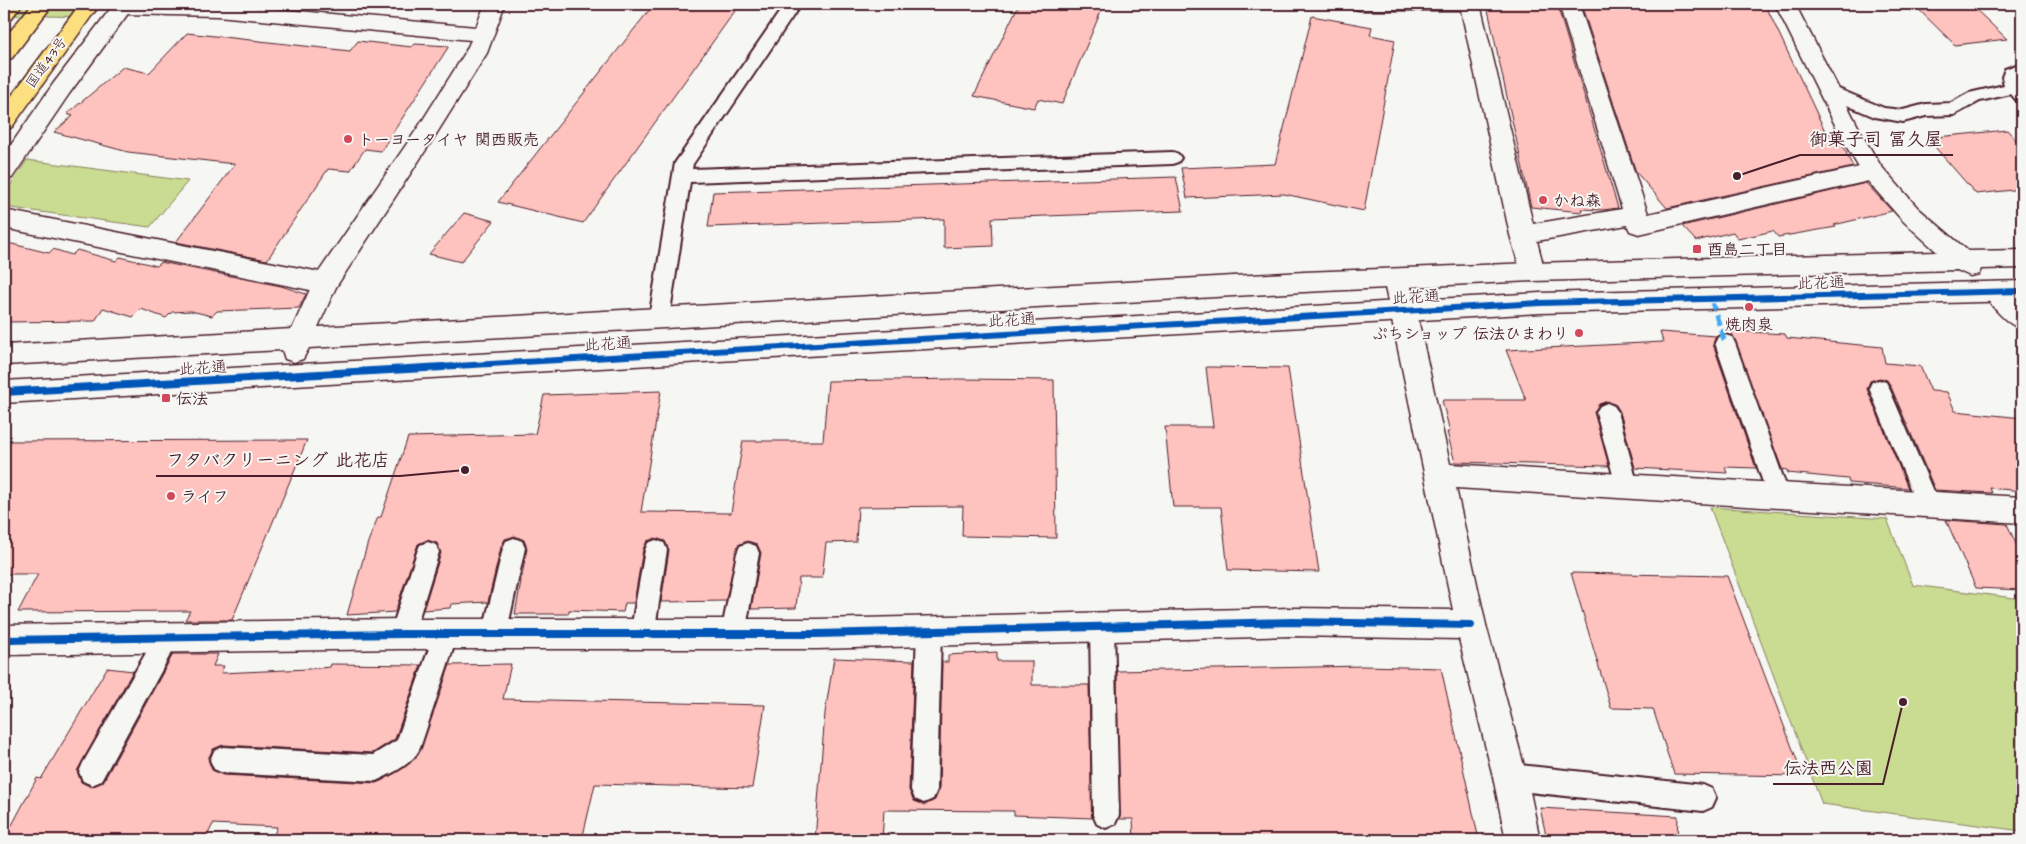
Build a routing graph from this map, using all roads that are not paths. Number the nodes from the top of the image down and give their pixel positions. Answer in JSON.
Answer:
{"nodes":[{"id":1,"x":12,"y":4,"type":"edge"},
{"id":2,"x":43,"y":4,"type":"edge"},
{"id":3,"x":90,"y":4,"type":"edge"},
{"id":4,"x":495,"y":4,"type":"edge"},
{"id":5,"x":793,"y":4,"type":"edge"},
{"id":6,"x":1359,"y":4,"type":"edge"},
{"id":7,"x":1470,"y":4,"type":"edge"},
{"id":8,"x":1569,"y":4,"type":"edge"},
{"id":9,"x":1785,"y":4,"type":"edge"},
{"id":10,"x":123,"y":6,"type":"edge"},
{"id":11,"x":4,"y":14,"type":"edge"},
{"id":12,"x":483,"y":34,"type":"junction"},
{"id":13,"x":4,"y":53,"type":"edge"},
{"id":14,"x":2022,"y":68,"type":"edge"},
{"id":15,"x":1828,"y":91,"type":"junction"},
{"id":16,"x":2018,"y":92,"type":"edge"},
{"id":17,"x":4,"y":122,"type":"edge"},
{"id":18,"x":1172,"y":158,"type":"dead end"},
{"id":19,"x":4,"y":172,"type":"edge"},
{"id":20,"x":1873,"y":172,"type":"junction"},
{"id":21,"x":682,"y":176,"type":"junction"},
{"id":22,"x":1636,"y":215,"type":"junction"},
{"id":23,"x":4,"y":219,"type":"edge"},
{"id":24,"x":1522,"y":235,"type":"junction"},
{"id":25,"x":2022,"y":259,"type":"edge"},
{"id":26,"x":1964,"y":261,"type":"junction"},
{"id":27,"x":1532,"y":272,"type":"junction"},
{"id":28,"x":1396,"y":278,"type":"junction"},
{"id":29,"x":325,"y":283,"type":"junction"},
{"id":30,"x":2022,"y":291,"type":"edge"},
{"id":31,"x":1996,"y":292,"type":"junction"},
{"id":32,"x":2022,"y":300,"type":"edge"},
{"id":33,"x":2022,"y":305,"type":"edge"},
{"id":34,"x":1404,"y":311,"type":"junction"},
{"id":35,"x":659,"y":318,"type":"junction"},
{"id":36,"x":2022,"y":320,"type":"edge"},
{"id":37,"x":300,"y":338,"type":"junction"},
{"id":38,"x":1725,"y":343,"type":"dead end"},
{"id":39,"x":4,"y":355,"type":"edge"},
{"id":40,"x":285,"y":376,"type":"junction"},
{"id":41,"x":1879,"y":388,"type":"dead end"},
{"id":42,"x":4,"y":392,"type":"edge"},
{"id":43,"x":1607,"y":412,"type":"dead end"},
{"id":44,"x":1439,"y":475,"type":"junction"},
{"id":45,"x":1626,"y":486,"type":"junction"},
{"id":46,"x":1778,"y":494,"type":"junction"},
{"id":47,"x":1927,"y":503,"type":"junction"},
{"id":48,"x":2022,"y":510,"type":"edge"},
{"id":49,"x":514,"y":548,"type":"dead end"},
{"id":50,"x":656,"y":550,"type":"dead end"},
{"id":51,"x":428,"y":552,"type":"dead end"},
{"id":52,"x":748,"y":552,"type":"dead end"},
{"id":53,"x":1471,"y":625,"type":"junction"},
{"id":54,"x":1102,"y":628,"type":"junction"},
{"id":55,"x":929,"y":632,"type":"junction"},
{"id":56,"x":402,"y":634,"type":"junction"},
{"id":57,"x":446,"y":634,"type":"junction"},
{"id":58,"x":494,"y":634,"type":"junction"},
{"id":59,"x":642,"y":634,"type":"junction"},
{"id":60,"x":733,"y":634,"type":"junction"},
{"id":61,"x":167,"y":638,"type":"junction"},
{"id":62,"x":4,"y":640,"type":"edge"},
{"id":63,"x":223,"y":760,"type":"dead end"},
{"id":64,"x":92,"y":772,"type":"dead end"},
{"id":65,"x":1510,"y":777,"type":"junction"},
{"id":66,"x":924,"y":790,"type":"dead end"},
{"id":67,"x":1703,"y":798,"type":"dead end"},
{"id":68,"x":1106,"y":815,"type":"dead end"},
{"id":69,"x":1523,"y":840,"type":"edge"}],
"edges":[{"from":1,"to":11,"type":"highway"},
{"from":2,"to":13,"type":"highway"},
{"from":3,"to":17,"type":"highway","name":"国道43号"},
{"from":4,"to":12,"type":"street"},
{"from":5,"to":21,"type":"lane"},
{"from":6,"to":7,"type":"street"},
{"from":7,"to":24,"type":"street"},
{"from":8,"to":22,"type":"street"},
{"from":9,"to":15,"type":"street"},
{"from":10,"to":12,"type":"street"},
{"from":10,"to":19,"type":"street"},
{"from":12,"to":29,"type":"street"},
{"from":14,"to":16,"type":"lane"},
{"from":15,"to":16,"type":"lane"},
{"from":15,"to":20,"type":"street"},
{"from":18,"to":21,"type":"lane"},
{"from":20,"to":22,"type":"street"},
{"from":20,"to":26,"type":"street"},
{"from":21,"to":35,"type":"lane"},
{"from":22,"to":24,"type":"street"},
{"from":23,"to":29,"type":"street"},
{"from":24,"to":27,"type":"street"},
{"from":25,"to":26,"type":"street","name":"此花通"},
{"from":26,"to":27,"type":"street","name":"此花通"},
{"from":26,"to":31,"type":"street"},
{"from":27,"to":28,"type":"street","name":"此花通"},
{"from":28,"to":34,"type":"street"},
{"from":28,"to":35,"type":"street","name":"此花通"},
{"from":29,"to":37,"type":"street"},
{"from":30,"to":31,"type":"street","name":"此花通"},
{"from":31,"to":32,"type":"street"},
{"from":31,"to":33,"type":"street"},
{"from":31,"to":34,"type":"street","name":"此花通"},
{"from":31,"to":36,"type":"street"},
{"from":34,"to":40,"type":"street","name":"此花通"},
{"from":34,"to":44,"type":"street"},
{"from":35,"to":37,"type":"street","name":"此花通"},
{"from":37,"to":39,"type":"street","name":"此花通"},
{"from":37,"to":40,"type":"street"},
{"from":38,"to":46,"type":"lane"},
{"from":40,"to":42,"type":"street","name":"此花通"},
{"from":41,"to":47,"type":"lane"},
{"from":43,"to":45,"type":"lane"},
{"from":44,"to":45,"type":"street"},
{"from":44,"to":53,"type":"street"},
{"from":45,"to":46,"type":"street"},
{"from":46,"to":47,"type":"street"},
{"from":47,"to":48,"type":"street"},
{"from":49,"to":58,"type":"lane"},
{"from":50,"to":59,"type":"lane"},
{"from":51,"to":56,"type":"lane"},
{"from":52,"to":60,"type":"lane"},
{"from":53,"to":54,"type":"street"},
{"from":53,"to":65,"type":"street"},
{"from":54,"to":55,"type":"street"},
{"from":54,"to":68,"type":"lane"},
{"from":55,"to":60,"type":"street"},
{"from":55,"to":66,"type":"lane"},
{"from":56,"to":57,"type":"street"},
{"from":56,"to":61,"type":"street"},
{"from":57,"to":58,"type":"street"},
{"from":57,"to":63,"type":"lane"},
{"from":58,"to":59,"type":"street"},
{"from":59,"to":60,"type":"street"},
{"from":61,"to":62,"type":"street"},
{"from":61,"to":64,"type":"lane"},
{"from":65,"to":67,"type":"lane"},
{"from":65,"to":69,"type":"street"}]}
